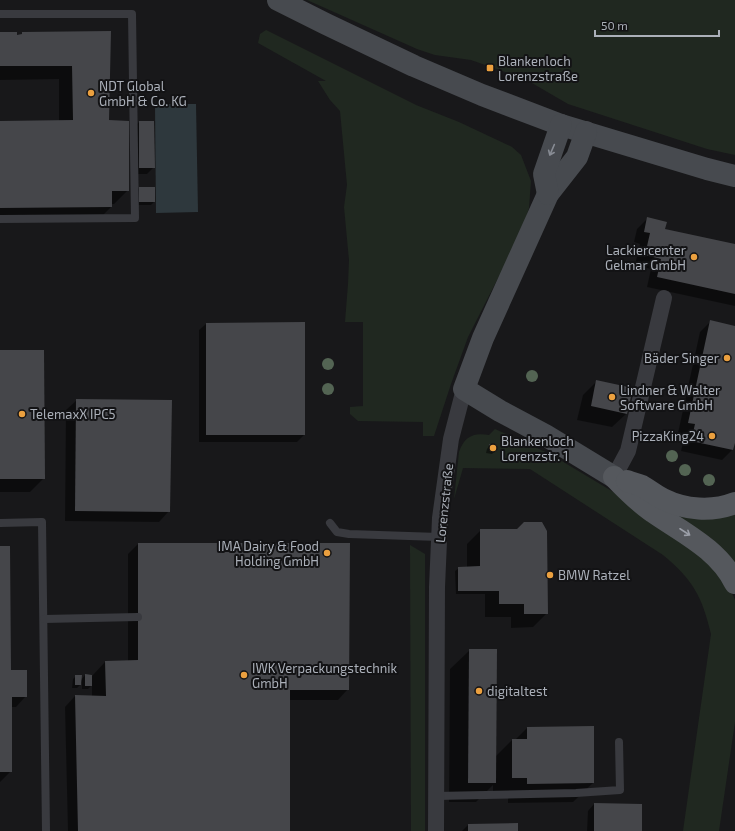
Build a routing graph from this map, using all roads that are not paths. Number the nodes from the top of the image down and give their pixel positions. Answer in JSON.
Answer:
{"nodes":[{"id":1,"x":278,"y":0,"type":"edge"},
{"id":2,"x":0,"y":14,"type":"edge"},
{"id":3,"x":561,"y":126,"type":"junction"},
{"id":4,"x":586,"y":132,"type":"junction"},
{"id":5,"x":735,"y":176,"type":"edge"},
{"id":6,"x":548,"y":194,"type":"junction"},
{"id":7,"x":0,"y":219,"type":"edge"},
{"id":8,"x":664,"y":298,"type":"dead end"},
{"id":9,"x":464,"y":389,"type":"junction"},
{"id":10,"x":614,"y":477,"type":"junction"},
{"id":11,"x":735,"y":502,"type":"edge"},
{"id":12,"x":0,"y":523,"type":"edge"},
{"id":13,"x":330,"y":523,"type":"dead end"},
{"id":14,"x":439,"y":537,"type":"junction"},
{"id":15,"x":735,"y":584,"type":"edge"},
{"id":16,"x":138,"y":617,"type":"dead end"},
{"id":17,"x":44,"y":619,"type":"junction"},
{"id":18,"x":619,"y":742,"type":"dead end"},
{"id":19,"x":436,"y":796,"type":"junction"},
{"id":20,"x":46,"y":831,"type":"edge"},
{"id":21,"x":436,"y":831,"type":"edge"}],
"edges":[{"from":1,"to":3,"type":"main road"},
{"from":2,"to":7,"type":"lane"},
{"from":3,"to":4,"type":"main road"},
{"from":3,"to":6,"type":"main road","one_way":true},
{"from":4,"to":5,"type":"main road"},
{"from":4,"to":6,"type":"main road","name":"Lorenzstraße"},
{"from":6,"to":9,"type":"main road","name":"Lorenzstraße"},
{"from":8,"to":10,"type":"street"},
{"from":9,"to":10,"type":"main road"},
{"from":9,"to":14,"type":"street","name":"Lorenzstraße"},
{"from":10,"to":11,"type":"main road"},
{"from":10,"to":15,"type":"main road","one_way":true},
{"from":12,"to":17,"type":"lane"},
{"from":13,"to":14,"type":"lane"},
{"from":14,"to":19,"type":"street","name":"Lorenzstraße"},
{"from":16,"to":17,"type":"lane"},
{"from":17,"to":20,"type":"lane"},
{"from":18,"to":19,"type":"lane"},
{"from":19,"to":21,"type":"street","name":"Lorenzstraße"}]}
